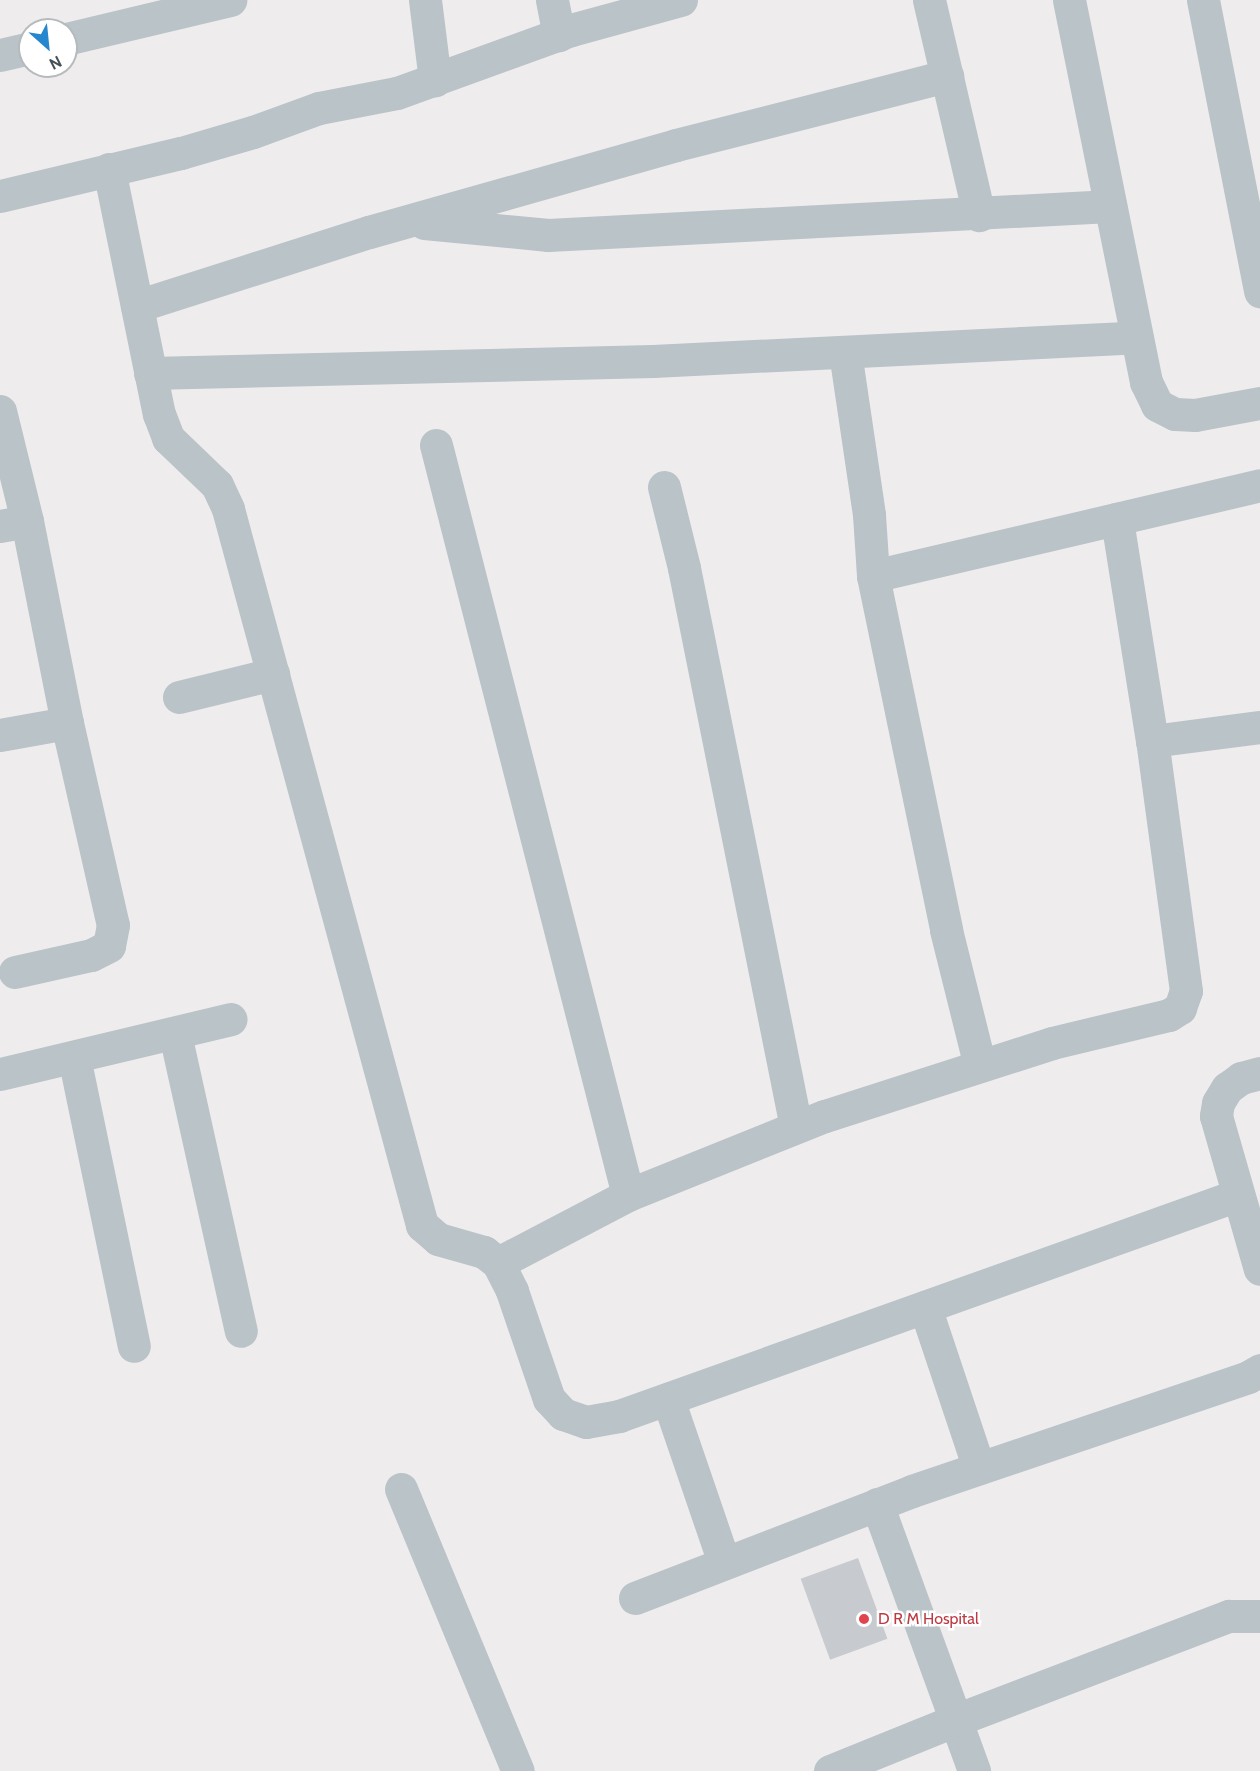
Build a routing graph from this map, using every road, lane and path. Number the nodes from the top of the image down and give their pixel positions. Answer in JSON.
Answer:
{"nodes":[{"id":1,"x":230,"y":0,"type":"edge"},
{"id":2,"x":425,"y":0,"type":"edge"},
{"id":3,"x":552,"y":0,"type":"edge"},
{"id":4,"x":929,"y":0,"type":"edge"},
{"id":5,"x":1069,"y":0,"type":"edge"},
{"id":6,"x":1203,"y":0,"type":"edge"},
{"id":7,"x":675,"y":1,"type":"edge"},
{"id":8,"x":559,"y":35,"type":"junction"},
{"id":9,"x":78,"y":36,"type":"edge"},
{"id":10,"x":18,"y":51,"type":"edge"},
{"id":11,"x":0,"y":55,"type":"edge"},
{"id":12,"x":946,"y":76,"type":"junction"},
{"id":13,"x":435,"y":81,"type":"junction"},
{"id":14,"x":109,"y":169,"type":"junction"},
{"id":15,"x":0,"y":196,"type":"edge"},
{"id":16,"x":1110,"y":206,"type":"junction"},
{"id":17,"x":979,"y":215,"type":"junction"},
{"id":18,"x":408,"y":221,"type":"junction"},
{"id":19,"x":1260,"y":291,"type":"edge"},
{"id":20,"x":136,"y":306,"type":"junction"},
{"id":21,"x":1136,"y":337,"type":"junction"},
{"id":22,"x":845,"y":352,"type":"junction"},
{"id":23,"x":150,"y":373,"type":"junction"},
{"id":24,"x":1260,"y":403,"type":"edge"},
{"id":25,"x":0,"y":411,"type":"edge"},
{"id":26,"x":436,"y":445,"type":"dead end"},
{"id":27,"x":1260,"y":485,"type":"edge"},
{"id":28,"x":664,"y":487,"type":"dead end"},
{"id":29,"x":1117,"y":519,"type":"junction"},
{"id":30,"x":14,"y":524,"type":"edge"},
{"id":31,"x":873,"y":576,"type":"junction"},
{"id":32,"x":273,"y":674,"type":"junction"},
{"id":33,"x":179,"y":697,"type":"dead end"},
{"id":34,"x":67,"y":723,"type":"junction"},
{"id":35,"x":1260,"y":727,"type":"edge"},
{"id":36,"x":0,"y":735,"type":"edge"},
{"id":37,"x":1152,"y":741,"type":"junction"},
{"id":38,"x":15,"y":972,"type":"dead end"},
{"id":39,"x":231,"y":1018,"type":"dead end"},
{"id":40,"x":175,"y":1034,"type":"junction"},
{"id":41,"x":74,"y":1057,"type":"junction"},
{"id":42,"x":980,"y":1066,"type":"junction"},
{"id":43,"x":1260,"y":1073,"type":"edge"},
{"id":44,"x":0,"y":1074,"type":"edge"},
{"id":45,"x":796,"y":1127,"type":"junction"},
{"id":46,"x":628,"y":1195,"type":"junction"},
{"id":47,"x":1238,"y":1195,"type":"junction"},
{"id":48,"x":1260,"y":1269,"type":"edge"},
{"id":49,"x":510,"y":1289,"type":"junction"},
{"id":50,"x":925,"y":1306,"type":"junction"},
{"id":51,"x":241,"y":1331,"type":"dead end"},
{"id":52,"x":134,"y":1346,"type":"dead end"},
{"id":53,"x":1260,"y":1371,"type":"edge"},
{"id":54,"x":668,"y":1399,"type":"junction"},
{"id":55,"x":979,"y":1468,"type":"junction"},
{"id":56,"x":401,"y":1489,"type":"dead end"},
{"id":57,"x":877,"y":1504,"type":"junction"},
{"id":58,"x":724,"y":1563,"type":"junction"},
{"id":59,"x":635,"y":1598,"type":"dead end"},
{"id":60,"x":1260,"y":1616,"type":"edge"},
{"id":61,"x":956,"y":1720,"type":"junction"},
{"id":62,"x":518,"y":1771,"type":"edge"},
{"id":63,"x":830,"y":1771,"type":"edge"},
{"id":64,"x":974,"y":1771,"type":"edge"}],
"edges":[{"from":1,"to":9,"type":"street"},
{"from":2,"to":13,"type":"street"},
{"from":3,"to":8,"type":"street"},
{"from":4,"to":12,"type":"street"},
{"from":5,"to":16,"type":"street"},
{"from":6,"to":19,"type":"street"},
{"from":7,"to":8,"type":"street"},
{"from":8,"to":13,"type":"street"},
{"from":10,"to":11,"type":"street"},
{"from":12,"to":17,"type":"street"},
{"from":12,"to":18,"type":"street"},
{"from":13,"to":14,"type":"street"},
{"from":14,"to":15,"type":"street"},
{"from":14,"to":20,"type":"street"},
{"from":16,"to":17,"type":"street"},
{"from":16,"to":21,"type":"street"},
{"from":17,"to":18,"type":"street"},
{"from":18,"to":20,"type":"street"},
{"from":20,"to":23,"type":"street"},
{"from":21,"to":22,"type":"street"},
{"from":21,"to":24,"type":"street"},
{"from":22,"to":23,"type":"street"},
{"from":22,"to":31,"type":"street"},
{"from":23,"to":32,"type":"street"},
{"from":25,"to":30,"type":"street"},
{"from":26,"to":46,"type":"street"},
{"from":27,"to":29,"type":"street"},
{"from":28,"to":45,"type":"street"},
{"from":29,"to":31,"type":"street"},
{"from":29,"to":37,"type":"street"},
{"from":30,"to":34,"type":"street"},
{"from":31,"to":42,"type":"street"},
{"from":32,"to":33,"type":"street"},
{"from":32,"to":49,"type":"street"},
{"from":34,"to":36,"type":"street"},
{"from":34,"to":38,"type":"street"},
{"from":35,"to":37,"type":"street"},
{"from":37,"to":42,"type":"street"},
{"from":39,"to":40,"type":"street"},
{"from":40,"to":41,"type":"street"},
{"from":40,"to":51,"type":"street"},
{"from":41,"to":44,"type":"street"},
{"from":41,"to":52,"type":"street"},
{"from":42,"to":45,"type":"street"},
{"from":43,"to":47,"type":"street"},
{"from":45,"to":46,"type":"street"},
{"from":46,"to":49,"type":"street"},
{"from":47,"to":48,"type":"street"},
{"from":47,"to":50,"type":"street"},
{"from":49,"to":54,"type":"street"},
{"from":50,"to":54,"type":"street"},
{"from":50,"to":55,"type":"street"},
{"from":53,"to":55,"type":"street"},
{"from":54,"to":58,"type":"street"},
{"from":55,"to":57,"type":"street"},
{"from":56,"to":62,"type":"street"},
{"from":57,"to":58,"type":"street"},
{"from":57,"to":61,"type":"street"},
{"from":58,"to":59,"type":"street"},
{"from":60,"to":61,"type":"street"},
{"from":61,"to":63,"type":"street"},
{"from":61,"to":64,"type":"street"}]}
